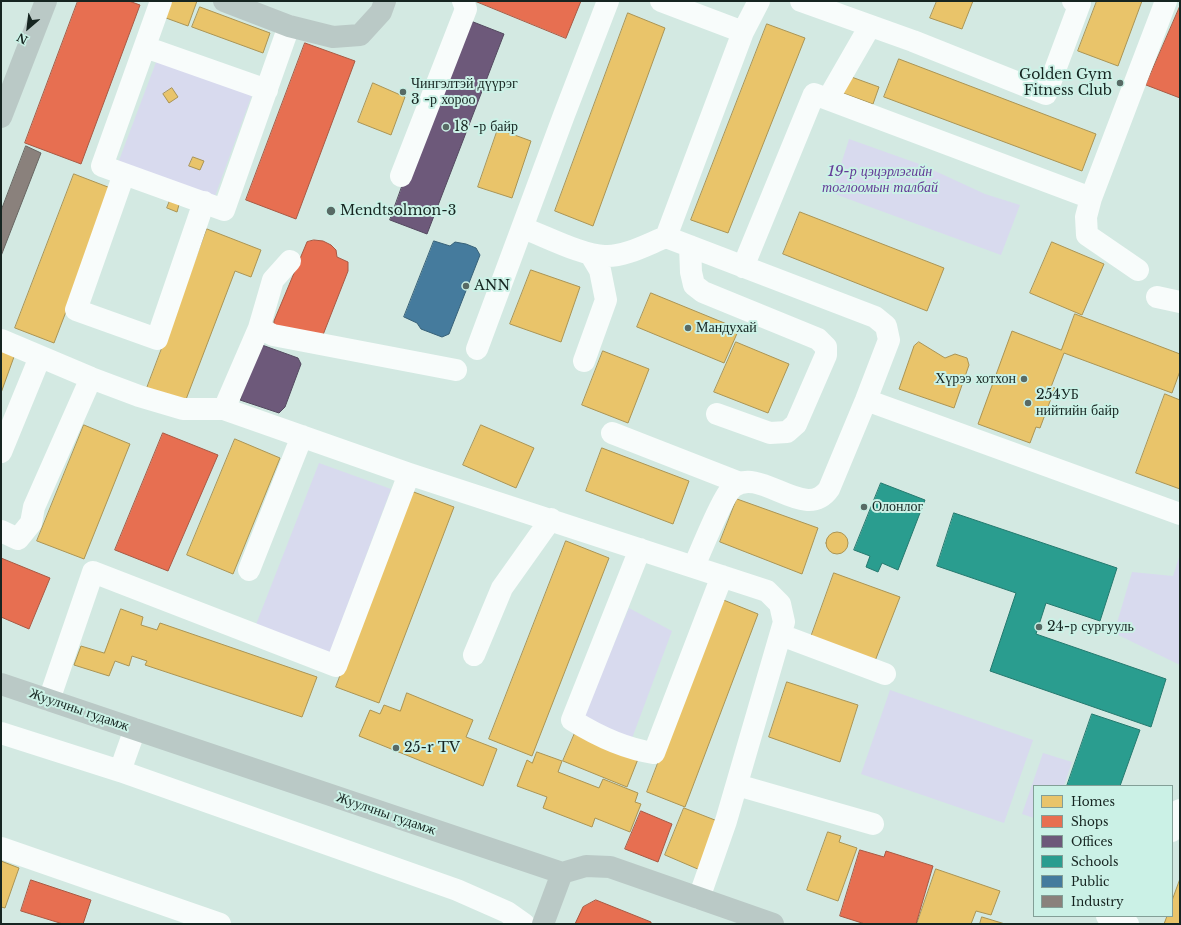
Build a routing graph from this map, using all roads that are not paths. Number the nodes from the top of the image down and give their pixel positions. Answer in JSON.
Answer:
{"nodes":[{"id":1,"x":46,"y":1,"type":"edge"},
{"id":2,"x":161,"y":1,"type":"edge"},
{"id":3,"x":224,"y":1,"type":"edge"},
{"id":4,"x":386,"y":1,"type":"edge"},
{"id":5,"x":464,"y":1,"type":"edge"},
{"id":6,"x":608,"y":1,"type":"edge"},
{"id":7,"x":661,"y":1,"type":"edge"},
{"id":8,"x":760,"y":1,"type":"edge"},
{"id":9,"x":801,"y":1,"type":"edge"},
{"id":10,"x":1073,"y":1,"type":"edge"},
{"id":11,"x":1166,"y":1,"type":"edge"},
{"id":12,"x":289,"y":26,"type":"junction"},
{"id":13,"x":870,"y":26,"type":"junction"},
{"id":14,"x":743,"y":32,"type":"junction"},
{"id":15,"x":145,"y":46,"type":"junction"},
{"id":16,"x":267,"y":90,"type":"junction"},
{"id":17,"x":828,"y":99,"type":"junction"},
{"id":18,"x":1,"y":117,"type":"edge"},
{"id":19,"x":124,"y":174,"type":"junction"},
{"id":20,"x":402,"y":176,"type":"dead end"},
{"id":21,"x":1090,"y":198,"type":"junction"},
{"id":22,"x":204,"y":202,"type":"junction"},
{"id":23,"x":523,"y":228,"type":"junction"},
{"id":24,"x":666,"y":237,"type":"junction"},
{"id":25,"x":690,"y":246,"type":"junction"},
{"id":26,"x":591,"y":254,"type":"junction"},
{"id":27,"x":290,"y":261,"type":"dead end"},
{"id":28,"x":744,"y":267,"type":"junction"},
{"id":29,"x":1138,"y":270,"type":"dead end"},
{"id":30,"x":1157,"y":297,"type":"dead end"},
{"id":31,"x":1180,"y":302,"type":"edge"},
{"id":32,"x":259,"y":328,"type":"junction"},
{"id":33,"x":1,"y":340,"type":"edge"},
{"id":34,"x":477,"y":349,"type":"dead end"},
{"id":35,"x":40,"y":357,"type":"junction"},
{"id":36,"x":584,"y":361,"type":"dead end"},
{"id":37,"x":456,"y":370,"type":"dead end"},
{"id":38,"x":91,"y":378,"type":"junction"},
{"id":39,"x":866,"y":400,"type":"junction"},
{"id":40,"x":224,"y":409,"type":"junction"},
{"id":41,"x":717,"y":414,"type":"dead end"},
{"id":42,"x":612,"y":433,"type":"dead end"},
{"id":43,"x":302,"y":436,"type":"junction"},
{"id":44,"x":1,"y":452,"type":"edge"},
{"id":45,"x":409,"y":474,"type":"junction"},
{"id":46,"x":740,"y":483,"type":"junction"},
{"id":47,"x":1180,"y":514,"type":"edge"},
{"id":48,"x":550,"y":520,"type":"junction"},
{"id":49,"x":1,"y":531,"type":"edge"},
{"id":50,"x":640,"y":549,"type":"junction"},
{"id":51,"x":694,"y":566,"type":"junction"},
{"id":52,"x":250,"y":570,"type":"dead end"},
{"id":53,"x":722,"y":576,"type":"junction"},
{"id":54,"x":781,"y":635,"type":"junction"},
{"id":55,"x":474,"y":655,"type":"dead end"},
{"id":56,"x":885,"y":674,"type":"dead end"},
{"id":57,"x":1,"y":684,"type":"edge"},
{"id":58,"x":49,"y":700,"type":"junction"},
{"id":59,"x":135,"y":729,"type":"junction"},
{"id":60,"x":1,"y":733,"type":"edge"},
{"id":61,"x":120,"y":771,"type":"junction"},
{"id":62,"x":737,"y":785,"type":"junction"},
{"id":63,"x":1180,"y":810,"type":"edge"},
{"id":64,"x":873,"y":824,"type":"dead end"},
{"id":65,"x":1173,"y":828,"type":"edge"},
{"id":66,"x":1,"y":848,"type":"edge"},
{"id":67,"x":562,"y":873,"type":"junction"},
{"id":68,"x":699,"y":898,"type":"junction"},
{"id":69,"x":1110,"y":917,"type":"edge"},
{"id":70,"x":220,"y":924,"type":"edge"},
{"id":71,"x":524,"y":924,"type":"edge"},
{"id":72,"x":543,"y":924,"type":"edge"},
{"id":73,"x":773,"y":924,"type":"edge"},
{"id":74,"x":1128,"y":924,"type":"edge"}],
"edges":[{"from":1,"to":18,"type":"main road"},
{"from":2,"to":15,"type":"street"},
{"from":3,"to":12,"type":"main road"},
{"from":4,"to":12,"type":"main road"},
{"from":5,"to":20,"type":"street"},
{"from":6,"to":23,"type":"street"},
{"from":7,"to":14,"type":"street"},
{"from":8,"to":14,"type":"street"},
{"from":9,"to":13,"type":"street"},
{"from":10,"to":13,"type":"street"},
{"from":11,"to":21,"type":"street"},
{"from":12,"to":16,"type":"street"},
{"from":13,"to":17,"type":"street"},
{"from":14,"to":24,"type":"street"},
{"from":15,"to":16,"type":"street"},
{"from":15,"to":19,"type":"street"},
{"from":16,"to":22,"type":"street"},
{"from":17,"to":21,"type":"street"},
{"from":17,"to":28,"type":"street"},
{"from":19,"to":22,"type":"street"},
{"from":19,"to":22,"type":"street"},
{"from":21,"to":29,"type":"street"},
{"from":23,"to":26,"type":"street"},
{"from":23,"to":34,"type":"street"},
{"from":24,"to":25,"type":"street"},
{"from":24,"to":26,"type":"street"},
{"from":25,"to":28,"type":"street"},
{"from":25,"to":41,"type":"street"},
{"from":26,"to":36,"type":"street"},
{"from":27,"to":32,"type":"street"},
{"from":28,"to":39,"type":"street"},
{"from":30,"to":31,"type":"street"},
{"from":32,"to":37,"type":"street"},
{"from":32,"to":40,"type":"street"},
{"from":33,"to":35,"type":"street"},
{"from":35,"to":38,"type":"street"},
{"from":35,"to":44,"type":"street"},
{"from":38,"to":40,"type":"street"},
{"from":38,"to":49,"type":"street"},
{"from":39,"to":46,"type":"street"},
{"from":39,"to":47,"type":"street"},
{"from":40,"to":43,"type":"street"},
{"from":42,"to":46,"type":"street"},
{"from":43,"to":45,"type":"street"},
{"from":43,"to":52,"type":"street"},
{"from":45,"to":48,"type":"street"},
{"from":45,"to":58,"type":"street"},
{"from":46,"to":51,"type":"street"},
{"from":48,"to":50,"type":"street"},
{"from":48,"to":55,"type":"street"},
{"from":50,"to":51,"type":"street"},
{"from":50,"to":53,"type":"street"},
{"from":51,"to":53,"type":"street"},
{"from":53,"to":54,"type":"street"},
{"from":54,"to":56,"type":"street"},
{"from":54,"to":62,"type":"street"},
{"from":57,"to":58,"type":"main road","name":"Жуулчны гудамж"},
{"from":58,"to":59,"type":"main road","name":"Жуулчны гудамж"},
{"from":59,"to":61,"type":"street"},
{"from":59,"to":67,"type":"main road","name":"Жуулчны гудамж"},
{"from":60,"to":61,"type":"street"},
{"from":61,"to":71,"type":"street"},
{"from":62,"to":64,"type":"street"},
{"from":62,"to":68,"type":"street"},
{"from":63,"to":65,"type":"street"},
{"from":66,"to":70,"type":"street"},
{"from":67,"to":68,"type":"main road"},
{"from":67,"to":72,"type":"main road"},
{"from":68,"to":73,"type":"main road"},
{"from":69,"to":74,"type":"street"}]}
